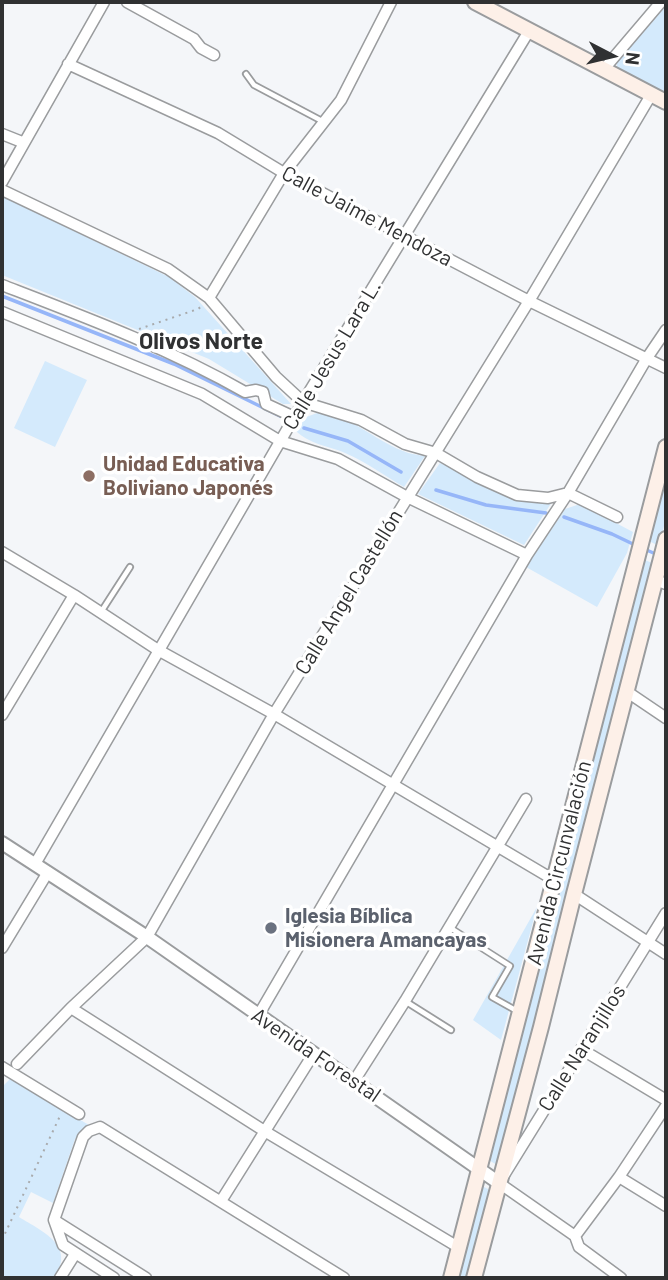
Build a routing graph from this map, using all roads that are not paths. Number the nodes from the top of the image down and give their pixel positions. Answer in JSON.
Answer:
{"nodes":[{"id":1,"x":104,"y":2,"type":"edge"},
{"id":2,"x":127,"y":2,"type":"edge"},
{"id":3,"x":391,"y":2,"type":"edge"},
{"id":4,"x":475,"y":2,"type":"edge"},
{"id":5,"x":661,"y":2,"type":"edge"},
{"id":6,"x":529,"y":31,"type":"junction"},
{"id":7,"x":214,"y":55,"type":"dead end"},
{"id":8,"x":68,"y":64,"type":"junction"},
{"id":9,"x":604,"y":69,"type":"junction"},
{"id":10,"x":247,"y":74,"type":"dead end"},
{"id":11,"x":651,"y":94,"type":"junction"},
{"id":12,"x":666,"y":103,"type":"edge"},
{"id":13,"x":324,"y":122,"type":"junction"},
{"id":14,"x":2,"y":134,"type":"edge"},
{"id":15,"x":22,"y":142,"type":"junction"},
{"id":16,"x":284,"y":173,"type":"junction"},
{"id":17,"x":2,"y":182,"type":"edge"},
{"id":18,"x":2,"y":190,"type":"edge"},
{"id":19,"x":405,"y":236,"type":"junction"},
{"id":20,"x":2,"y":285,"type":"edge"},
{"id":21,"x":209,"y":298,"type":"junction"},
{"id":22,"x":529,"y":301,"type":"junction"},
{"id":23,"x":2,"y":312,"type":"edge"},
{"id":24,"x":666,"y":330,"type":"edge"},
{"id":25,"x":647,"y":358,"type":"junction"},
{"id":26,"x":666,"y":368,"type":"edge"},
{"id":27,"x":303,"y":402,"type":"junction"},
{"id":28,"x":294,"y":417,"type":"junction"},
{"id":29,"x":280,"y":441,"type":"junction"},
{"id":30,"x":666,"y":447,"type":"edge"},
{"id":31,"x":436,"y":453,"type":"junction"},
{"id":32,"x":568,"y":493,"type":"junction"},
{"id":33,"x":407,"y":497,"type":"junction"},
{"id":34,"x":617,"y":517,"type":"dead end"},
{"id":35,"x":666,"y":543,"type":"edge"},
{"id":36,"x":5,"y":554,"type":"edge"},
{"id":37,"x":527,"y":555,"type":"junction"},
{"id":38,"x":2,"y":566,"type":"edge"},
{"id":39,"x":130,"y":567,"type":"dead end"},
{"id":40,"x":660,"y":577,"type":"edge"},
{"id":41,"x":74,"y":595,"type":"junction"},
{"id":42,"x":100,"y":612,"type":"junction"},
{"id":43,"x":158,"y":650,"type":"junction"},
{"id":44,"x":626,"y":691,"type":"junction"},
{"id":45,"x":274,"y":714,"type":"junction"},
{"id":46,"x":2,"y":715,"type":"edge"},
{"id":47,"x":666,"y":718,"type":"edge"},
{"id":48,"x":393,"y":787,"type":"junction"},
{"id":49,"x":526,"y":799,"type":"dead end"},
{"id":50,"x":2,"y":843,"type":"edge"},
{"id":51,"x":497,"y":847,"type":"junction"},
{"id":52,"x":35,"y":864,"type":"junction"},
{"id":53,"x":48,"y":872,"type":"junction"},
{"id":54,"x":554,"y":880,"type":"junction"},
{"id":55,"x":574,"y":894,"type":"junction"},
{"id":56,"x":666,"y":912,"type":"edge"},
{"id":57,"x":449,"y":927,"type":"junction"},
{"id":58,"x":147,"y":937,"type":"junction"},
{"id":59,"x":648,"y":942,"type":"junction"},
{"id":60,"x":2,"y":948,"type":"edge"},
{"id":61,"x":666,"y":954,"type":"edge"},
{"id":62,"x":405,"y":1001,"type":"junction"},
{"id":63,"x":71,"y":1008,"type":"junction"},
{"id":64,"x":520,"y":1013,"type":"junction"},
{"id":65,"x":258,"y":1016,"type":"junction"},
{"id":66,"x":451,"y":1030,"type":"dead end"},
{"id":67,"x":582,"y":1049,"type":"junction"},
{"id":68,"x":314,"y":1053,"type":"junction"},
{"id":69,"x":7,"y":1070,"type":"edge"},
{"id":70,"x":354,"y":1080,"type":"junction"},
{"id":71,"x":666,"y":1100,"type":"edge"},
{"id":72,"x":666,"y":1106,"type":"edge"},
{"id":73,"x":79,"y":1114,"type":"dead end"},
{"id":74,"x":265,"y":1132,"type":"junction"},
{"id":75,"x":478,"y":1168,"type":"junction"},
{"id":76,"x":619,"y":1177,"type":"junction"},
{"id":77,"x":499,"y":1183,"type":"junction"},
{"id":78,"x":221,"y":1201,"type":"junction"},
{"id":79,"x":666,"y":1206,"type":"edge"},
{"id":80,"x":54,"y":1220,"type":"junction"},
{"id":81,"x":575,"y":1236,"type":"junction"},
{"id":82,"x":458,"y":1247,"type":"junction"},
{"id":83,"x":75,"y":1254,"type":"junction"},
{"id":84,"x":606,"y":1267,"type":"junction"},
{"id":85,"x":60,"y":1278,"type":"edge"},
{"id":86,"x":114,"y":1278,"type":"edge"},
{"id":87,"x":146,"y":1278,"type":"edge"},
{"id":88,"x":344,"y":1278,"type":"edge"},
{"id":89,"x":451,"y":1278,"type":"edge"},
{"id":90,"x":474,"y":1278,"type":"edge"},
{"id":91,"x":599,"y":1278,"type":"edge"},
{"id":92,"x":621,"y":1278,"type":"edge"}],
"edges":[{"from":1,"to":8,"type":"street"},
{"from":2,"to":7,"type":"street"},
{"from":3,"to":13,"type":"street"},
{"from":4,"to":6,"type":"main road"},
{"from":5,"to":9,"type":"street"},
{"from":6,"to":9,"type":"main road"},
{"from":6,"to":19,"type":"street","name":"Calle Jesus Lara L."},
{"from":8,"to":15,"type":"street"},
{"from":8,"to":16,"type":"street","name":"Calle Jaime Mendoza"},
{"from":9,"to":11,"type":"main road"},
{"from":10,"to":13,"type":"lane"},
{"from":11,"to":12,"type":"main road"},
{"from":11,"to":22,"type":"street","name":"Calle Angel Castellón"},
{"from":13,"to":16,"type":"street"},
{"from":14,"to":15,"type":"street"},
{"from":15,"to":17,"type":"street"},
{"from":16,"to":19,"type":"street","name":"Calle Jaime Mendoza"},
{"from":16,"to":21,"type":"street"},
{"from":18,"to":21,"type":"street"},
{"from":19,"to":22,"type":"street","name":"Calle Jaime Mendoza"},
{"from":19,"to":27,"type":"street","name":"Calle Jesus Lara L."},
{"from":20,"to":28,"type":"street"},
{"from":21,"to":27,"type":"street"},
{"from":22,"to":25,"type":"street","name":"Calle Jaime Mendoza"},
{"from":22,"to":31,"type":"street","name":"Calle Angel Castellón"},
{"from":23,"to":29,"type":"street"},
{"from":24,"to":25,"type":"street"},
{"from":25,"to":26,"type":"street","name":"Calle Jaime Mendoza"},
{"from":25,"to":32,"type":"street"},
{"from":27,"to":28,"type":"street","name":"Calle Jesus Lara L."},
{"from":27,"to":31,"type":"street"},
{"from":28,"to":29,"type":"street","name":"Calle Jesus Lara L."},
{"from":29,"to":33,"type":"street"},
{"from":29,"to":43,"type":"street","name":"Calle Jesus Lara L."},
{"from":30,"to":54,"type":"main road","name":"Avenida Circunvalación"},
{"from":31,"to":32,"type":"street"},
{"from":31,"to":33,"type":"street","name":"Calle Angel Castellón"},
{"from":32,"to":34,"type":"street"},
{"from":32,"to":37,"type":"street"},
{"from":33,"to":37,"type":"street"},
{"from":33,"to":45,"type":"street","name":"Calle Angel Castellón"},
{"from":35,"to":40,"type":"main road","name":"Avenida Circunvalación"},
{"from":36,"to":38,"type":"street"},
{"from":36,"to":41,"type":"street"},
{"from":37,"to":48,"type":"street"},
{"from":39,"to":42,"type":"lane"},
{"from":40,"to":44,"type":"main road","name":"Avenida Circunvalación"},
{"from":41,"to":42,"type":"street"},
{"from":41,"to":46,"type":"street"},
{"from":42,"to":43,"type":"street"},
{"from":43,"to":45,"type":"street"},
{"from":43,"to":52,"type":"street","name":"Calle Jesus Lara L."},
{"from":44,"to":47,"type":"street"},
{"from":44,"to":55,"type":"main road","name":"Avenida Circunvalación"},
{"from":45,"to":48,"type":"street"},
{"from":45,"to":58,"type":"street","name":"Calle Angel Castellón"},
{"from":48,"to":51,"type":"street"},
{"from":48,"to":65,"type":"street"},
{"from":49,"to":51,"type":"street"},
{"from":50,"to":52,"type":"street","name":"Avenida Forestal"},
{"from":51,"to":54,"type":"street"},
{"from":51,"to":57,"type":"street"},
{"from":52,"to":53,"type":"street","name":"Avenida Forestal"},
{"from":53,"to":58,"type":"street","name":"Avenida Forestal"},
{"from":53,"to":60,"type":"street"},
{"from":54,"to":64,"type":"main road","name":"Avenida Circunvalación"},
{"from":55,"to":59,"type":"street"},
{"from":55,"to":77,"type":"main road","name":"Avenida Circunvalación"},
{"from":56,"to":59,"type":"street","name":"Calle Naranjillos"},
{"from":57,"to":62,"type":"street"},
{"from":57,"to":64,"type":"lane"},
{"from":58,"to":63,"type":"street","name":"Calle Angel Castellón"},
{"from":58,"to":65,"type":"street","name":"Avenida Forestal"},
{"from":59,"to":61,"type":"street"},
{"from":59,"to":67,"type":"street","name":"Calle Naranjillos"},
{"from":62,"to":66,"type":"lane"},
{"from":62,"to":70,"type":"street"},
{"from":63,"to":69,"type":"street","name":"Calle Angel Castellón"},
{"from":63,"to":74,"type":"street"},
{"from":64,"to":75,"type":"main road","name":"Avenida Circunvalación"},
{"from":65,"to":68,"type":"street","name":"Avenida Forestal"},
{"from":67,"to":71,"type":"street"},
{"from":67,"to":77,"type":"street","name":"Calle Naranjillos"},
{"from":68,"to":70,"type":"street","name":"Avenida Forestal"},
{"from":68,"to":74,"type":"street"},
{"from":69,"to":73,"type":"street"},
{"from":70,"to":75,"type":"street","name":"Avenida Forestal"},
{"from":72,"to":76,"type":"street"},
{"from":74,"to":78,"type":"street"},
{"from":74,"to":82,"type":"street"},
{"from":75,"to":77,"type":"street","name":"Avenida Forestal"},
{"from":75,"to":82,"type":"main road","name":"Avenida Circunvalación"},
{"from":76,"to":79,"type":"street"},
{"from":76,"to":81,"type":"street"},
{"from":77,"to":81,"type":"street","name":"Avenida Forestal"},
{"from":77,"to":90,"type":"main road","name":"Avenida Circunvalación"},
{"from":78,"to":80,"type":"street"},
{"from":78,"to":88,"type":"street"},
{"from":80,"to":83,"type":"street"},
{"from":80,"to":87,"type":"street"},
{"from":81,"to":84,"type":"street","name":"Avenida Forestal"},
{"from":82,"to":89,"type":"main road","name":"Avenida Circunvalación"},
{"from":83,"to":85,"type":"street"},
{"from":83,"to":86,"type":"street"},
{"from":84,"to":91,"type":"street"},
{"from":84,"to":92,"type":"street","name":"Avenida Forestal"}]}
